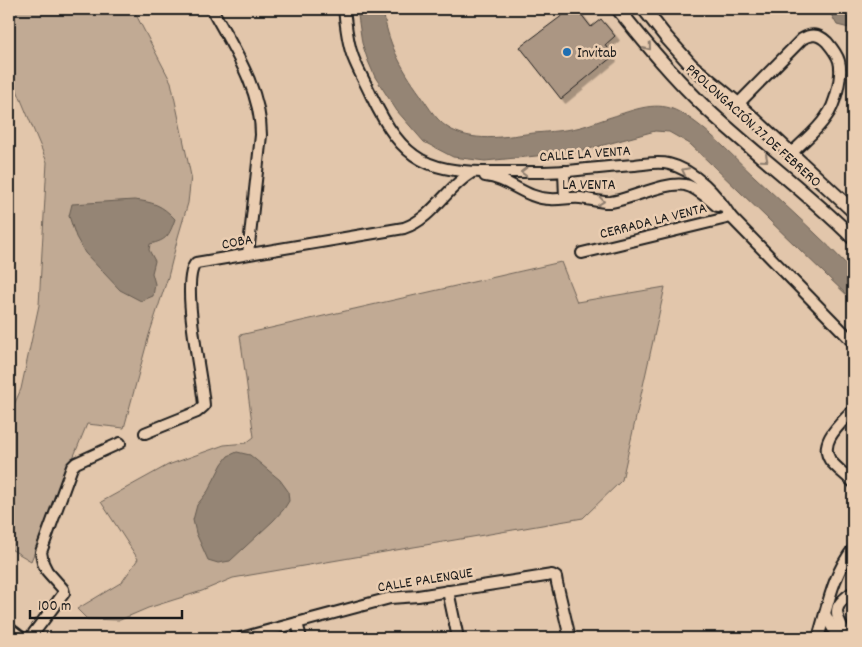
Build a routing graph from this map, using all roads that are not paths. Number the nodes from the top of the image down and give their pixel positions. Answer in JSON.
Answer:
{"nodes":[{"id":1,"x":212,"y":9,"type":"edge"},
{"id":2,"x":344,"y":9,"type":"edge"},
{"id":3,"x":618,"y":9,"type":"edge"},
{"id":4,"x":644,"y":9,"type":"edge"},
{"id":5,"x":692,"y":66,"type":"junction"},
{"id":6,"x":678,"y":79,"type":"junction"},
{"id":7,"x":738,"y":104,"type":"junction"},
{"id":8,"x":791,"y":154,"type":"junction"},
{"id":9,"x":564,"y":171,"type":"junction"},
{"id":10,"x":471,"y":173,"type":"junction"},
{"id":11,"x":565,"y":198,"type":"junction"},
{"id":12,"x":853,"y":210,"type":"edge"},
{"id":13,"x":731,"y":216,"type":"junction"},
{"id":14,"x":853,"y":238,"type":"edge"},
{"id":15,"x":582,"y":253,"type":"dead end"},
{"id":16,"x":248,"y":254,"type":"junction"},
{"id":17,"x":853,"y":342,"type":"edge"},
{"id":18,"x":853,"y":410,"type":"edge"},
{"id":19,"x":145,"y":433,"type":"dead end"},
{"id":20,"x":120,"y":443,"type":"dead end"},
{"id":21,"x":853,"y":482,"type":"edge"},
{"id":22,"x":853,"y":549,"type":"edge"},
{"id":23,"x":448,"y":591,"type":"junction"},
{"id":24,"x":853,"y":592,"type":"edge"},
{"id":25,"x":825,"y":614,"type":"junction"},
{"id":26,"x":297,"y":623,"type":"junction"},
{"id":27,"x":9,"y":628,"type":"edge"},
{"id":28,"x":22,"y":638,"type":"edge"},
{"id":29,"x":30,"y":638,"type":"edge"},
{"id":30,"x":241,"y":638,"type":"edge"},
{"id":31,"x":301,"y":638,"type":"edge"},
{"id":32,"x":458,"y":638,"type":"edge"},
{"id":33,"x":570,"y":638,"type":"edge"},
{"id":34,"x":818,"y":638,"type":"edge"},
{"id":35,"x":838,"y":638,"type":"edge"},
{"id":36,"x":848,"y":638,"type":"edge"}],
"edges":[{"from":1,"to":16,"type":"street"},
{"from":2,"to":10,"type":"street","name":"CALLE LA VENTA"},
{"from":3,"to":6,"type":"street","name":"PROLONGACIÓN 27 DE FEBRERO","one_way":true},
{"from":4,"to":5,"type":"street","name":"PROLONGACIÓN 27 DE FEBRERO"},
{"from":5,"to":6,"type":"street"},
{"from":5,"to":7,"type":"street","name":"PROLONGACIÓN 27 DE FEBRERO"},
{"from":6,"to":14,"type":"street","name":"PROLONGACIÓN 27 DE FEBRERO","one_way":true},
{"from":7,"to":8,"type":"street","name":"PROLONGACIÓN 27 DE FEBRERO"},
{"from":7,"to":8,"type":"street"},
{"from":8,"to":12,"type":"street","name":"PROLONGACIÓN 27 DE FEBRERO"},
{"from":9,"to":10,"type":"street","name":"CALLE LA VENTA","one_way":true},
{"from":9,"to":11,"type":"street"},
{"from":13,"to":9,"type":"street","name":"CALLE LA VENTA","one_way":true},
{"from":10,"to":11,"type":"street","name":"LA VENTA"},
{"from":10,"to":16,"type":"street","name":"COBA"},
{"from":11,"to":13,"type":"street","name":"LA VENTA","one_way":true},
{"from":13,"to":15,"type":"street","name":"CERRADA LA VENTA"},
{"from":13,"to":17,"type":"street","name":"CALLE LA VENTA"},
{"from":16,"to":19,"type":"street","name":"COBA"},
{"from":18,"to":21,"type":"street"},
{"from":20,"to":29,"type":"street"},
{"from":22,"to":25,"type":"street"},
{"from":23,"to":26,"type":"street","name":"CALLE PALENQUE"},
{"from":23,"to":32,"type":"street"},
{"from":23,"to":33,"type":"street","name":"CALLE PALENQUE"},
{"from":24,"to":36,"type":"street"},
{"from":25,"to":34,"type":"street"},
{"from":25,"to":35,"type":"street"},
{"from":26,"to":30,"type":"street","name":"CALLE PALENQUE"},
{"from":26,"to":31,"type":"street"},
{"from":27,"to":28,"type":"street"}]}
